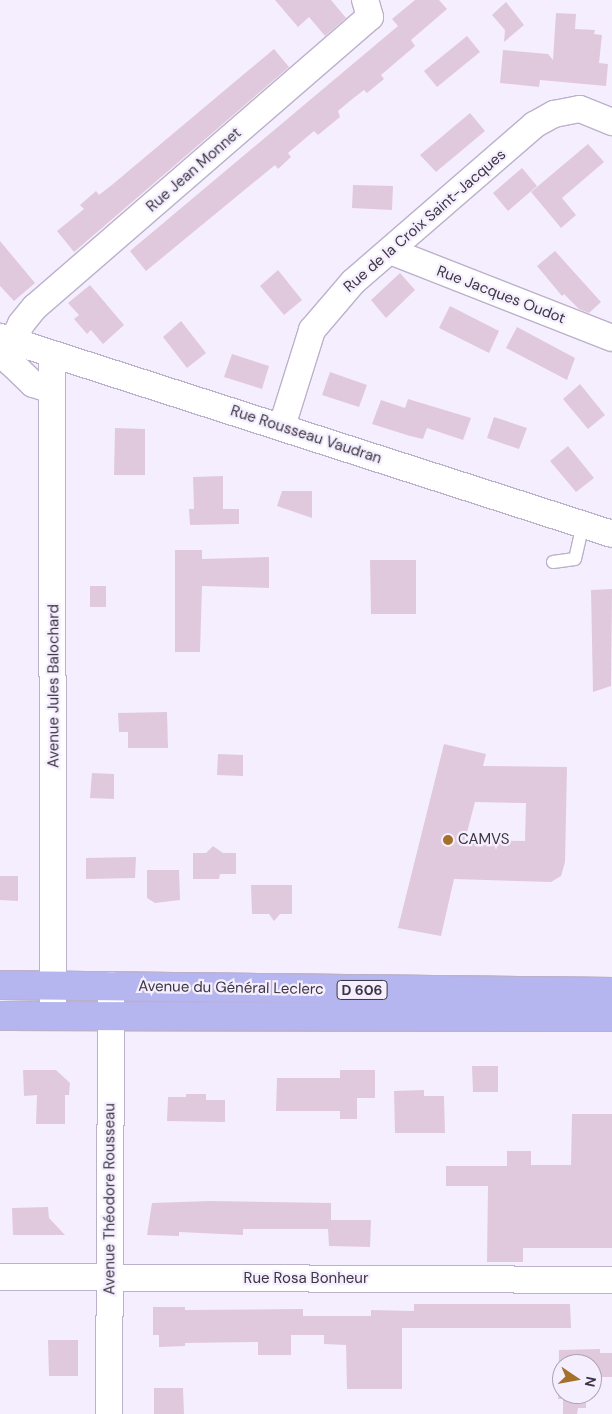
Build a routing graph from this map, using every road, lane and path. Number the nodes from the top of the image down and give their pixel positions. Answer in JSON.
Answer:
{"nodes":[{"id":1,"x":365,"y":0,"type":"edge"},
{"id":2,"x":612,"y":122,"type":"edge"},
{"id":3,"x":390,"y":251,"type":"junction"},
{"id":4,"x":612,"y":338,"type":"edge"},
{"id":5,"x":6,"y":339,"type":"edge"},
{"id":6,"x":52,"y":354,"type":"junction"},
{"id":7,"x":52,"y":390,"type":"junction"},
{"id":8,"x":282,"y":426,"type":"junction"},
{"id":9,"x":583,"y":524,"type":"junction"},
{"id":10,"x":612,"y":534,"type":"edge"},
{"id":11,"x":553,"y":562,"type":"dead end"},
{"id":12,"x":54,"y":984,"type":"junction"},
{"id":13,"x":0,"y":985,"type":"edge"},
{"id":14,"x":111,"y":985,"type":"junction"},
{"id":15,"x":610,"y":997,"type":"edge"},
{"id":16,"x":0,"y":1016,"type":"edge"},
{"id":17,"x":53,"y":1017,"type":"junction"},
{"id":18,"x":111,"y":1017,"type":"junction"},
{"id":19,"x":0,"y":1277,"type":"edge"},
{"id":20,"x":110,"y":1278,"type":"junction"},
{"id":21,"x":612,"y":1280,"type":"edge"},
{"id":22,"x":109,"y":1414,"type":"edge"}],
"edges":[{"from":1,"to":5,"type":"street","name":"Rue Jean Monnet"},
{"from":2,"to":3,"type":"street","name":"Rue de la Croix Saint-Jacques"},
{"from":3,"to":4,"type":"street","name":"Rue Jacques Oudot"},
{"from":3,"to":8,"type":"street","name":"Rue de la Croix Saint-Jacques"},
{"from":5,"to":6,"type":"street","name":"Rue Rousseau Vaudran"},
{"from":5,"to":7,"type":"street"},
{"from":6,"to":7,"type":"street","name":"Avenue Jules Balochard"},
{"from":6,"to":8,"type":"street","name":"Rue Rousseau Vaudran"},
{"from":7,"to":12,"type":"street","name":"Avenue Jules Balochard"},
{"from":8,"to":9,"type":"street","name":"Rue Rousseau Vaudran"},
{"from":9,"to":10,"type":"street","name":"Rue Rousseau Vaudran"},
{"from":9,"to":11,"type":"lane"},
{"from":12,"to":13,"type":"main road","name":"Avenue du Général Leclerc","number":"D 606"},
{"from":12,"to":14,"type":"main road","name":"Avenue du Général Leclerc","number":"D 606"},
{"from":12,"to":17,"type":"street","name":"Avenue Jules Balochard"},
{"from":14,"to":15,"type":"main road","name":"Avenue du Général Leclerc","number":"D 606"},
{"from":14,"to":18,"type":"street","name":"Avenue Théodore Rousseau"},
{"from":15,"to":18,"type":"main road","name":"Avenue du Général Leclerc","number":"D 606"},
{"from":16,"to":17,"type":"main road","name":"Avenue du Général Leclerc","number":"D 606"},
{"from":17,"to":18,"type":"main road","name":"Avenue du Général Leclerc","number":"D 606"},
{"from":18,"to":20,"type":"street","name":"Avenue Théodore Rousseau"},
{"from":19,"to":20,"type":"street","name":"Rue Rosa Bonheur"},
{"from":20,"to":21,"type":"street","name":"Rue Rosa Bonheur"},
{"from":20,"to":22,"type":"street","name":"Avenue Théodore Rousseau"}]}
